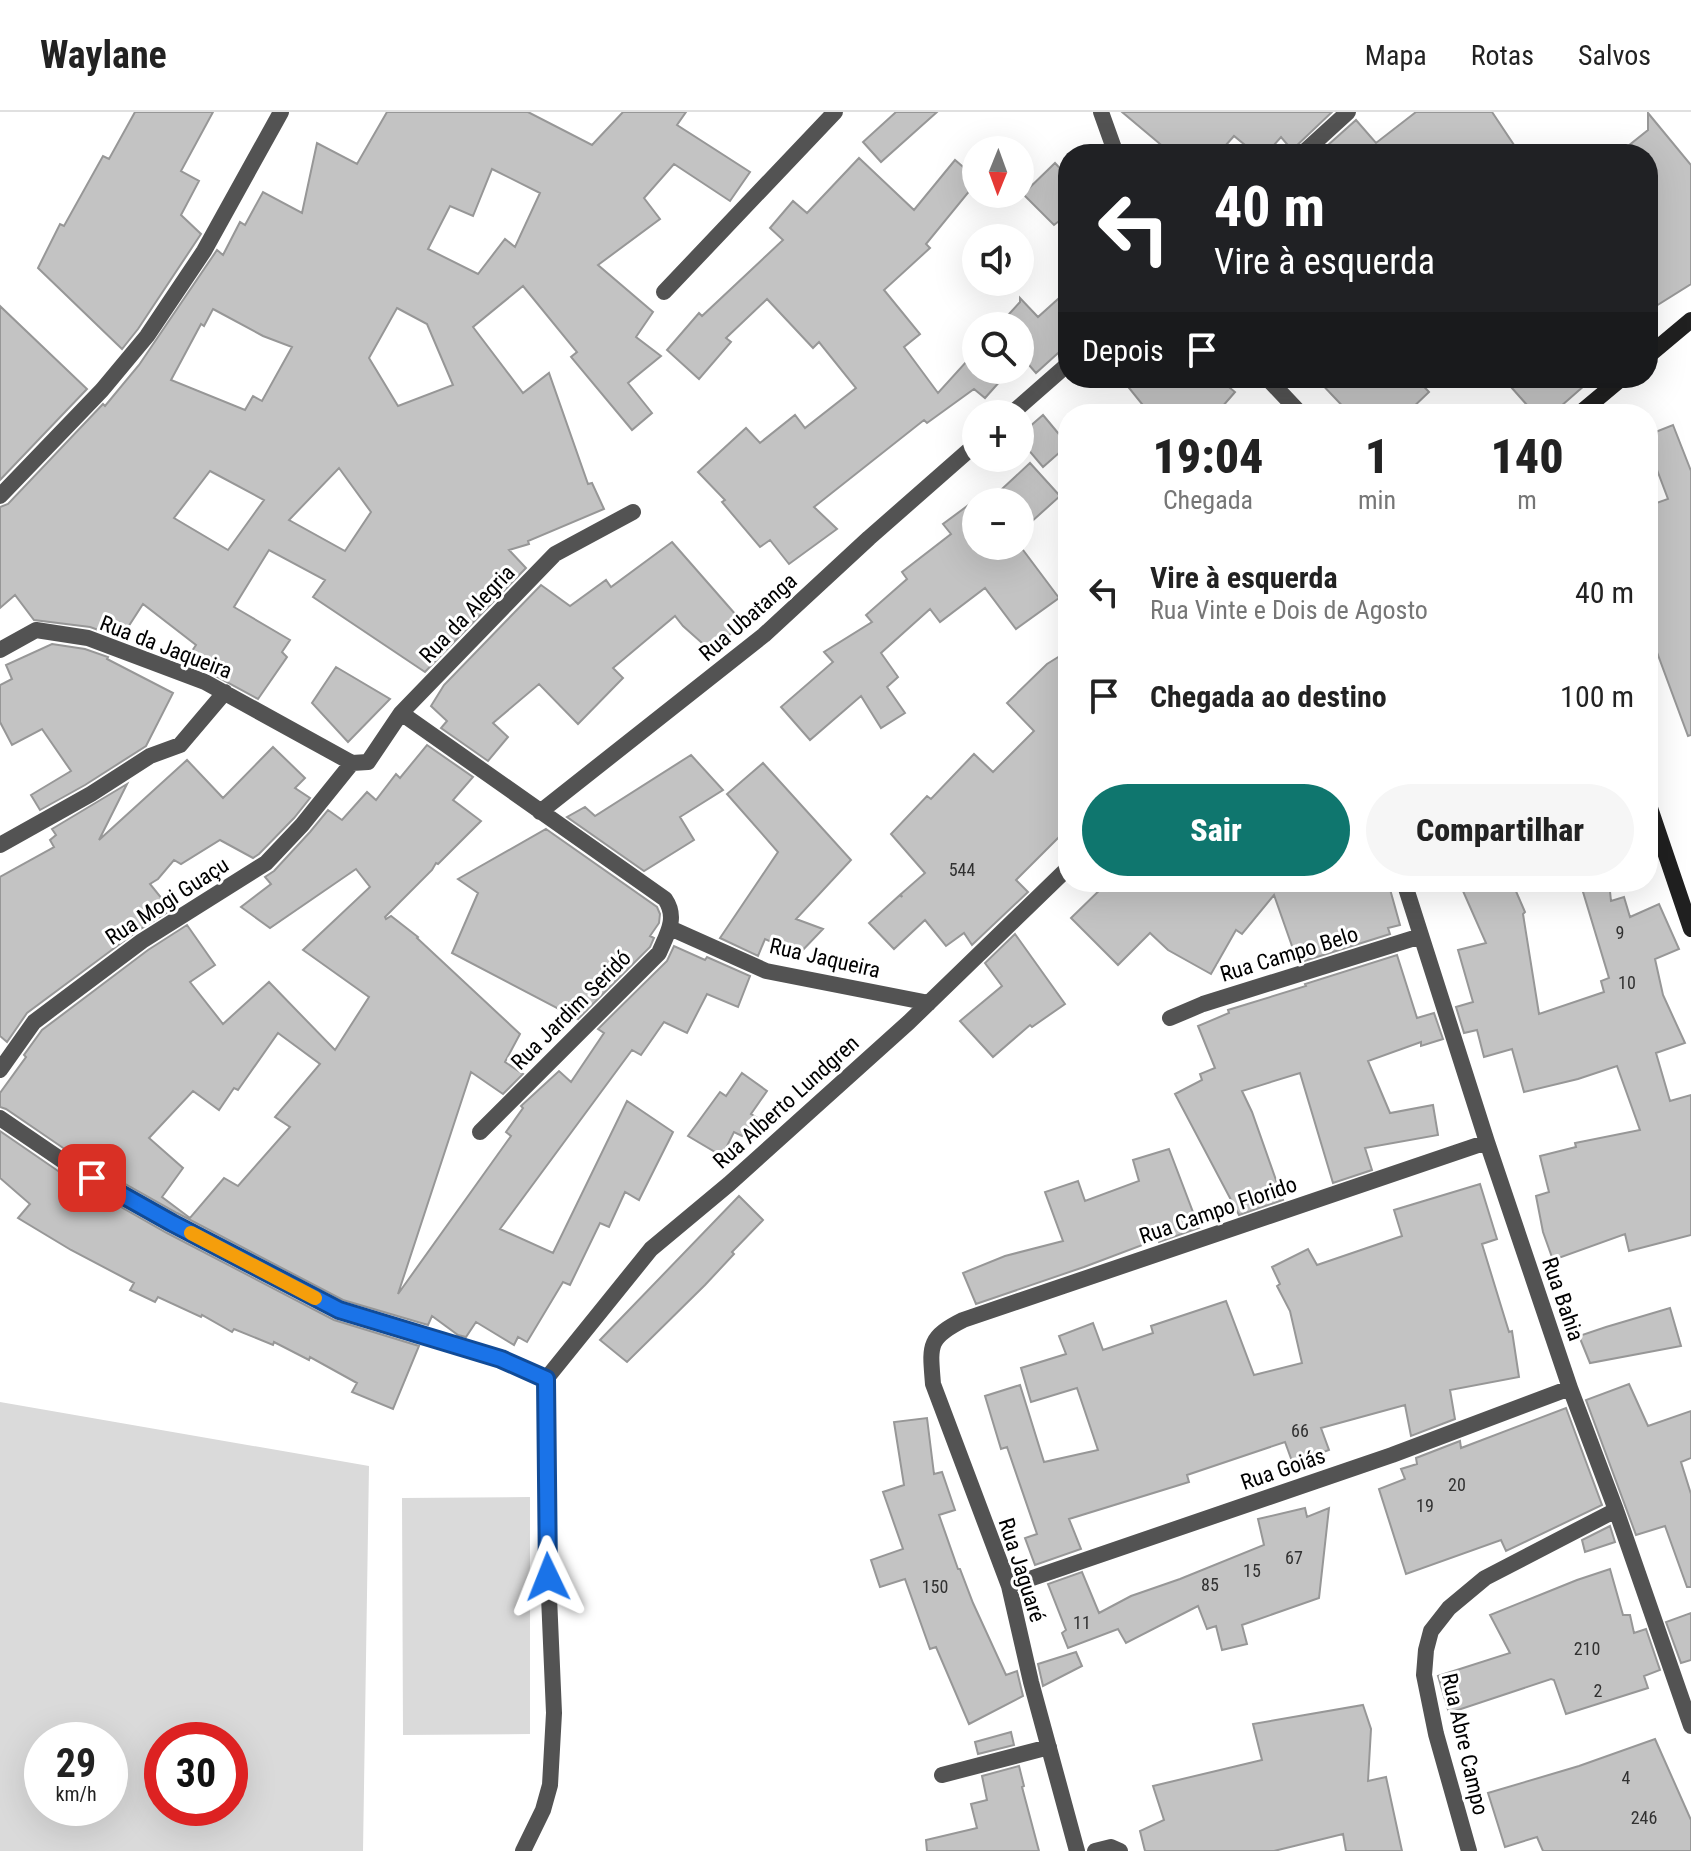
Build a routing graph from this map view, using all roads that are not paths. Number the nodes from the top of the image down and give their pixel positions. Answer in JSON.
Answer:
{"nodes":[{"id":1,"x":281,"y":112,"type":"edge"},
{"id":2,"x":835,"y":112,"type":"edge"},
{"id":3,"x":1101,"y":112,"type":"edge"},
{"id":4,"x":1348,"y":112,"type":"edge"},
{"id":5,"x":1112,"y":144,"type":"edge"},
{"id":6,"x":1313,"y":144,"type":"edge"},
{"id":7,"x":664,"y":292,"type":"dead end"},
{"id":8,"x":1691,"y":320,"type":"edge"},
{"id":9,"x":1658,"y":348,"type":"edge"},
{"id":10,"x":1058,"y":373,"type":"edge"},
{"id":11,"x":1276,"y":388,"type":"edge"},
{"id":12,"x":1610,"y":388,"type":"edge"},
{"id":13,"x":1027,"y":400,"type":"edge"},
{"id":14,"x":1292,"y":404,"type":"edge"},
{"id":15,"x":1591,"y":404,"type":"edge"},
{"id":16,"x":962,"y":456,"type":"edge"},
{"id":17,"x":0,"y":496,"type":"edge"},
{"id":18,"x":633,"y":512,"type":"dead end"},
{"id":19,"x":0,"y":650,"type":"edge"},
{"id":20,"x":225,"y":692,"type":"junction"},
{"id":21,"x":401,"y":713,"type":"junction"},
{"id":22,"x":352,"y":763,"type":"junction"},
{"id":23,"x":540,"y":812,"type":"junction"},
{"id":24,"x":1658,"y":832,"type":"edge"},
{"id":25,"x":0,"y":845,"type":"edge"},
{"id":26,"x":1058,"y":878,"type":"edge"},
{"id":27,"x":1407,"y":892,"type":"edge"},
{"id":28,"x":670,"y":928,"type":"junction"},
{"id":29,"x":1691,"y":929,"type":"edge"},
{"id":30,"x":1421,"y":936,"type":"junction"},
{"id":31,"x":929,"y":1003,"type":"junction"},
{"id":32,"x":1170,"y":1018,"type":"dead end"},
{"id":33,"x":0,"y":1070,"type":"edge"},
{"id":34,"x":0,"y":1118,"type":"edge"},
{"id":35,"x":480,"y":1132,"type":"dead end"},
{"id":36,"x":1487,"y":1142,"type":"junction"},
{"id":37,"x":963,"y":1320,"type":"joint"},
{"id":38,"x":546,"y":1379,"type":"junction"},
{"id":39,"x":1570,"y":1388,"type":"junction"},
{"id":40,"x":1616,"y":1510,"type":"junction"},
{"id":41,"x":1009,"y":1586,"type":"junction"},
{"id":42,"x":1691,"y":1726,"type":"edge"},
{"id":43,"x":1049,"y":1747,"type":"junction"},
{"id":44,"x":942,"y":1775,"type":"dead end"},
{"id":45,"x":1074,"y":1850,"type":"edge"},
{"id":46,"x":523,"y":1851,"type":"edge"},
{"id":47,"x":1095,"y":1851,"type":"edge"},
{"id":48,"x":1120,"y":1851,"type":"edge"},
{"id":49,"x":1469,"y":1851,"type":"edge"}],
"edges":[{"from":1,"to":17,"type":"street"},
{"from":2,"to":7,"type":"street"},
{"from":3,"to":5,"type":"street"},
{"from":4,"to":6,"type":"street"},
{"from":8,"to":9,"type":"main road"},
{"from":10,"to":13,"type":"street"},
{"from":11,"to":14,"type":"street"},
{"from":12,"to":15,"type":"main road"},
{"from":16,"to":23,"type":"street","name":"Rua Ubatanga"},
{"from":18,"to":21,"type":"street","name":"Rua da Alegria"},
{"from":19,"to":20,"type":"street","name":"Rua da Jaqueira"},
{"from":20,"to":22,"type":"street","name":"Rua da Jaqueira"},
{"from":20,"to":25,"type":"street"},
{"from":21,"to":22,"type":"street","name":"Rua da Alegria"},
{"from":21,"to":23,"type":"street"},
{"from":22,"to":33,"type":"street","name":"Rua Mogi Guaçu"},
{"from":23,"to":28,"type":"street","name":"Rua Jardim Seridó"},
{"from":24,"to":29,"type":"main road"},
{"from":26,"to":31,"type":"street","name":"Rua Alberto Lundgren"},
{"from":27,"to":30,"type":"street","name":"Rua Bahia"},
{"from":28,"to":31,"type":"street","name":"Rua Jaqueira"},
{"from":28,"to":35,"type":"street","name":"Rua Jardim Seridó"},
{"from":30,"to":32,"type":"street","name":"Rua Campo Belo"},
{"from":30,"to":36,"type":"street","name":"Rua Bahia"},
{"from":31,"to":38,"type":"street","name":"Rua Alberto Lundgren"},
{"from":34,"to":38,"type":"street"},
{"from":36,"to":37,"type":"street","name":"Rua Campo Florido"},
{"from":36,"to":39,"type":"street","name":"Rua Bahia"},
{"from":37,"to":41,"type":"street","name":"Rua Jaguaré"},
{"from":38,"to":46,"type":"street"},
{"from":39,"to":40,"type":"street","name":"Rua Bahia"},
{"from":39,"to":41,"type":"street","name":"Rua Goiás"},
{"from":40,"to":42,"type":"street","name":"Rua Bahia"},
{"from":40,"to":49,"type":"street","name":"Rua Abre Campo"},
{"from":41,"to":43,"type":"street","name":"Rua Jaguaré"},
{"from":43,"to":44,"type":"street"},
{"from":43,"to":45,"type":"street","name":"Rua Jaguaré"},
{"from":47,"to":48,"type":"street"}]}
